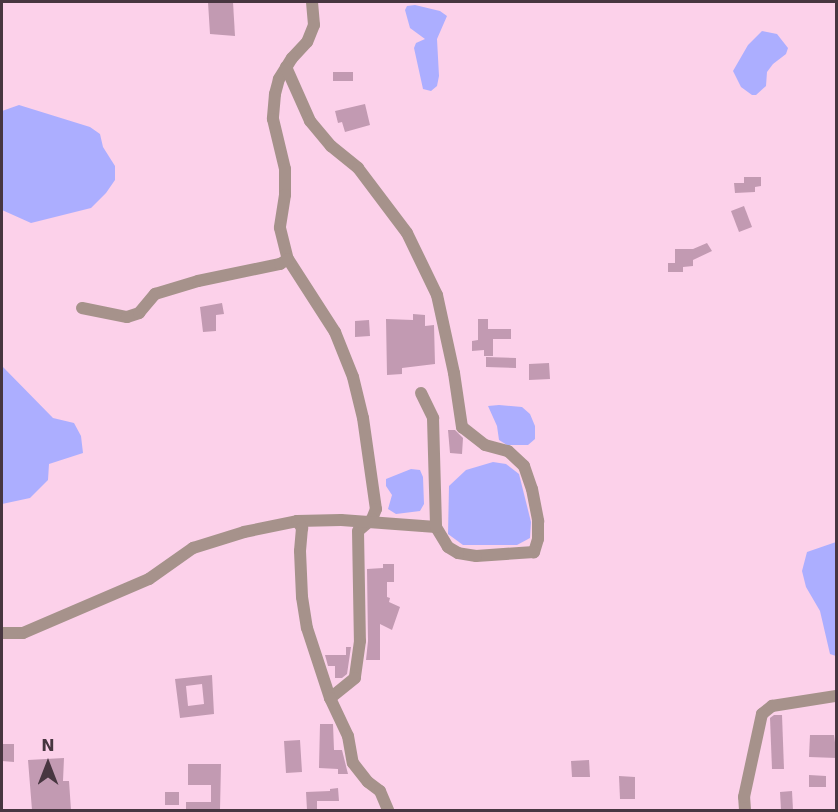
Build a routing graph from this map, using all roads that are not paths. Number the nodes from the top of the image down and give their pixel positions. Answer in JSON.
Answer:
{"nodes":[{"id":1,"x":312,"y":2,"type":"edge"},
{"id":2,"x":286,"y":68,"type":"junction"},
{"id":3,"x":288,"y":259,"type":"junction"},
{"id":4,"x":82,"y":308,"type":"dead end"},
{"id":5,"x":421,"y":393,"type":"dead end"},
{"id":6,"x":297,"y":521,"type":"junction"},
{"id":7,"x":366,"y":524,"type":"junction"},
{"id":8,"x":436,"y":527,"type":"junction"},
{"id":9,"x":2,"y":633,"type":"edge"},
{"id":10,"x":837,"y":696,"type":"edge"},
{"id":11,"x":330,"y":698,"type":"junction"},
{"id":12,"x":388,"y":810,"type":"edge"},
{"id":13,"x":745,"y":810,"type":"edge"}],
"edges":[{"from":1,"to":2,"type":"street"},
{"from":2,"to":3,"type":"street"},
{"from":2,"to":8,"type":"street"},
{"from":3,"to":4,"type":"street"},
{"from":3,"to":7,"type":"street"},
{"from":5,"to":8,"type":"street"},
{"from":6,"to":7,"type":"street"},
{"from":6,"to":9,"type":"street"},
{"from":6,"to":11,"type":"street"},
{"from":7,"to":8,"type":"street"},
{"from":7,"to":11,"type":"street"},
{"from":10,"to":13,"type":"street"},
{"from":11,"to":12,"type":"street"}]}
